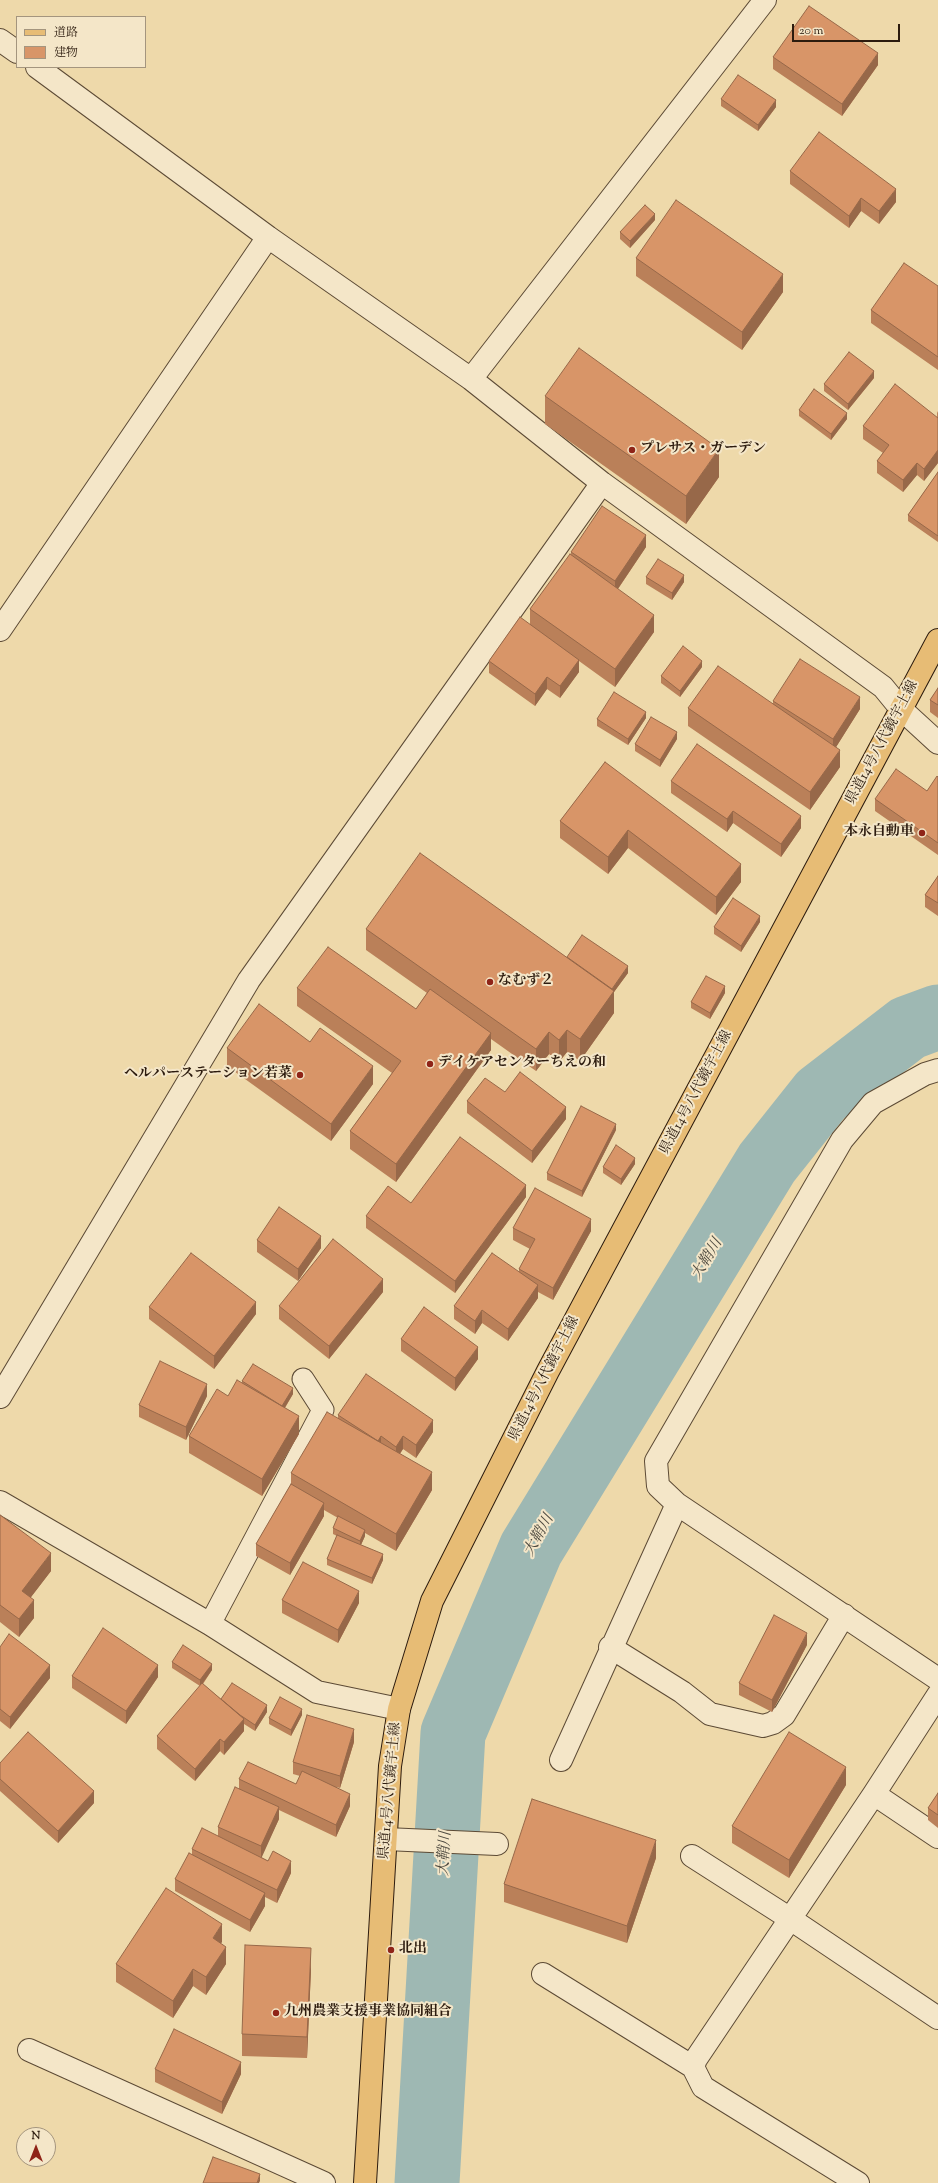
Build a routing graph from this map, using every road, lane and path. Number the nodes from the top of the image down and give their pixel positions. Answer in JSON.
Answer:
{"nodes":[{"id":1,"x":765,"y":0,"type":"edge"},
{"id":2,"x":0,"y":40,"type":"edge"},
{"id":3,"x":16,"y":51,"type":"edge"},
{"id":4,"x":38,"y":68,"type":"edge"},
{"id":5,"x":268,"y":237,"type":"junction"},
{"id":6,"x":471,"y":379,"type":"junction"},
{"id":7,"x":602,"y":483,"type":"junction"},
{"id":8,"x":0,"y":630,"type":"edge"},
{"id":9,"x":938,"y":640,"type":"edge"},
{"id":10,"x":901,"y":709,"type":"junction"},
{"id":11,"x":938,"y":743,"type":"edge"},
{"id":12,"x":938,"y":1070,"type":"edge"},
{"id":13,"x":303,"y":1380,"type":"dead end"},
{"id":14,"x":0,"y":1397,"type":"edge"},
{"id":15,"x":0,"y":1502,"type":"edge"},
{"id":16,"x":677,"y":1504,"type":"junction"},
{"id":17,"x":844,"y":1615,"type":"junction"},
{"id":18,"x":210,"y":1624,"type":"junction"},
{"id":19,"x":610,"y":1647,"type":"junction"},
{"id":20,"x":938,"y":1679,"type":"edge"},
{"id":21,"x":938,"y":1695,"type":"edge"},
{"id":22,"x":398,"y":1709,"type":"junction"},
{"id":23,"x":561,"y":1760,"type":"dead end"},
{"id":24,"x":874,"y":1794,"type":"junction"},
{"id":25,"x":938,"y":1837,"type":"edge"},
{"id":26,"x":386,"y":1839,"type":"junction"},
{"id":27,"x":496,"y":1844,"type":"dead end"},
{"id":28,"x":692,"y":1856,"type":"dead end"},
{"id":29,"x":789,"y":1918,"type":"junction"},
{"id":30,"x":542,"y":1974,"type":"dead end"},
{"id":31,"x":938,"y":2018,"type":"edge"},
{"id":32,"x":29,"y":2050,"type":"dead end"},
{"id":33,"x":693,"y":2067,"type":"junction"},
{"id":34,"x":324,"y":2183,"type":"edge"},
{"id":35,"x":365,"y":2183,"type":"edge"},
{"id":36,"x":858,"y":2183,"type":"edge"}],
"edges":[{"from":1,"to":6,"type":"street"},
{"from":2,"to":3,"type":"street"},
{"from":4,"to":5,"type":"street"},
{"from":5,"to":6,"type":"street"},
{"from":5,"to":8,"type":"street"},
{"from":6,"to":7,"type":"street"},
{"from":7,"to":10,"type":"street"},
{"from":7,"to":14,"type":"street"},
{"from":9,"to":10,"type":"main road","name":"県道14号八代鏡宇土線"},
{"from":10,"to":11,"type":"street"},
{"from":10,"to":22,"type":"main road","name":"県道14号八代鏡宇土線"},
{"from":12,"to":16,"type":"street"},
{"from":13,"to":18,"type":"lane"},
{"from":15,"to":18,"type":"street"},
{"from":16,"to":17,"type":"street"},
{"from":16,"to":19,"type":"street"},
{"from":17,"to":19,"type":"street"},
{"from":17,"to":20,"type":"street"},
{"from":18,"to":22,"type":"street"},
{"from":19,"to":23,"type":"street"},
{"from":21,"to":24,"type":"street"},
{"from":22,"to":26,"type":"main road","name":"県道14号八代鏡宇土線"},
{"from":24,"to":25,"type":"street"},
{"from":24,"to":29,"type":"street"},
{"from":26,"to":27,"type":"street"},
{"from":26,"to":35,"type":"main road","name":"県道14号八代鏡宇土線"},
{"from":28,"to":29,"type":"street"},
{"from":29,"to":31,"type":"street"},
{"from":29,"to":33,"type":"street"},
{"from":30,"to":33,"type":"street"},
{"from":32,"to":34,"type":"street"},
{"from":33,"to":36,"type":"street"}]}
